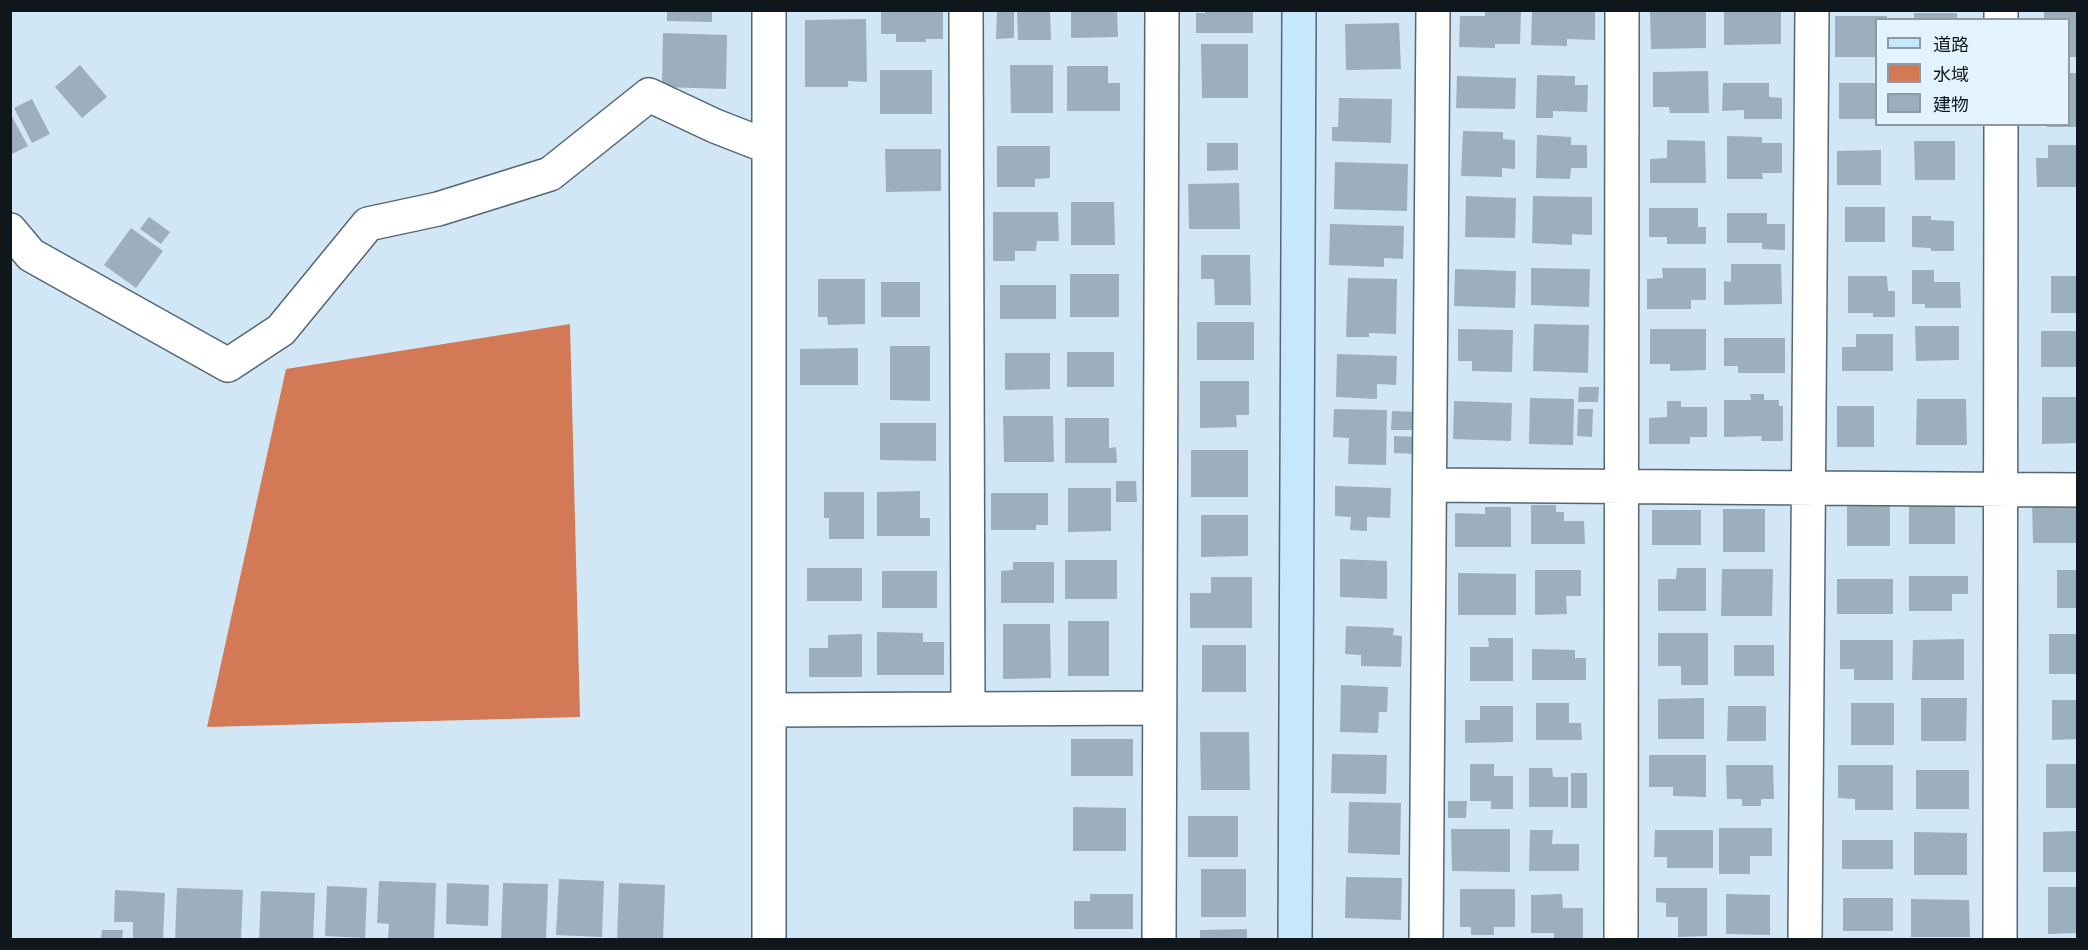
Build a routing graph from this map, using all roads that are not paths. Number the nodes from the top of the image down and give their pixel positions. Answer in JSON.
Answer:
{"nodes":[{"id":1,"x":769,"y":10,"type":"edge"},
{"id":2,"x":966,"y":10,"type":"edge"},
{"id":3,"x":1162,"y":10,"type":"edge"},
{"id":4,"x":1299,"y":10,"type":"edge"},
{"id":5,"x":1433,"y":10,"type":"edge"},
{"id":6,"x":1622,"y":10,"type":"edge"},
{"id":7,"x":1812,"y":10,"type":"edge"},
{"id":8,"x":2001,"y":126,"type":"edge"},
{"id":9,"x":769,"y":147,"type":"junction"},
{"id":10,"x":10,"y":230,"type":"edge"},
{"id":11,"x":1430,"y":485,"type":"junction"},
{"id":12,"x":1622,"y":487,"type":"junction"},
{"id":13,"x":1808,"y":488,"type":"junction"},
{"id":14,"x":2001,"y":489,"type":"junction"},
{"id":15,"x":2078,"y":490,"type":"edge"},
{"id":16,"x":968,"y":708,"type":"junction"},
{"id":17,"x":1159,"y":708,"type":"junction"},
{"id":18,"x":769,"y":710,"type":"junction"},
{"id":19,"x":769,"y":939,"type":"edge"},
{"id":20,"x":1159,"y":939,"type":"edge"},
{"id":21,"x":1295,"y":939,"type":"edge"},
{"id":22,"x":1426,"y":939,"type":"edge"},
{"id":23,"x":1621,"y":939,"type":"edge"},
{"id":24,"x":1804,"y":939,"type":"edge"},
{"id":25,"x":2000,"y":939,"type":"edge"}],
"edges":[{"from":1,"to":9,"type":"street"},
{"from":2,"to":16,"type":"street"},
{"from":3,"to":17,"type":"street"},
{"from":4,"to":21,"type":"street"},
{"from":5,"to":11,"type":"street"},
{"from":6,"to":12,"type":"street"},
{"from":7,"to":13,"type":"street"},
{"from":8,"to":14,"type":"street"},
{"from":9,"to":10,"type":"street"},
{"from":9,"to":18,"type":"street"},
{"from":11,"to":12,"type":"street"},
{"from":11,"to":22,"type":"street"},
{"from":12,"to":13,"type":"street"},
{"from":12,"to":23,"type":"street"},
{"from":13,"to":14,"type":"street"},
{"from":13,"to":24,"type":"street"},
{"from":14,"to":15,"type":"street"},
{"from":14,"to":25,"type":"street"},
{"from":16,"to":17,"type":"street"},
{"from":16,"to":18,"type":"street"},
{"from":17,"to":20,"type":"street"},
{"from":18,"to":19,"type":"street"}]}
